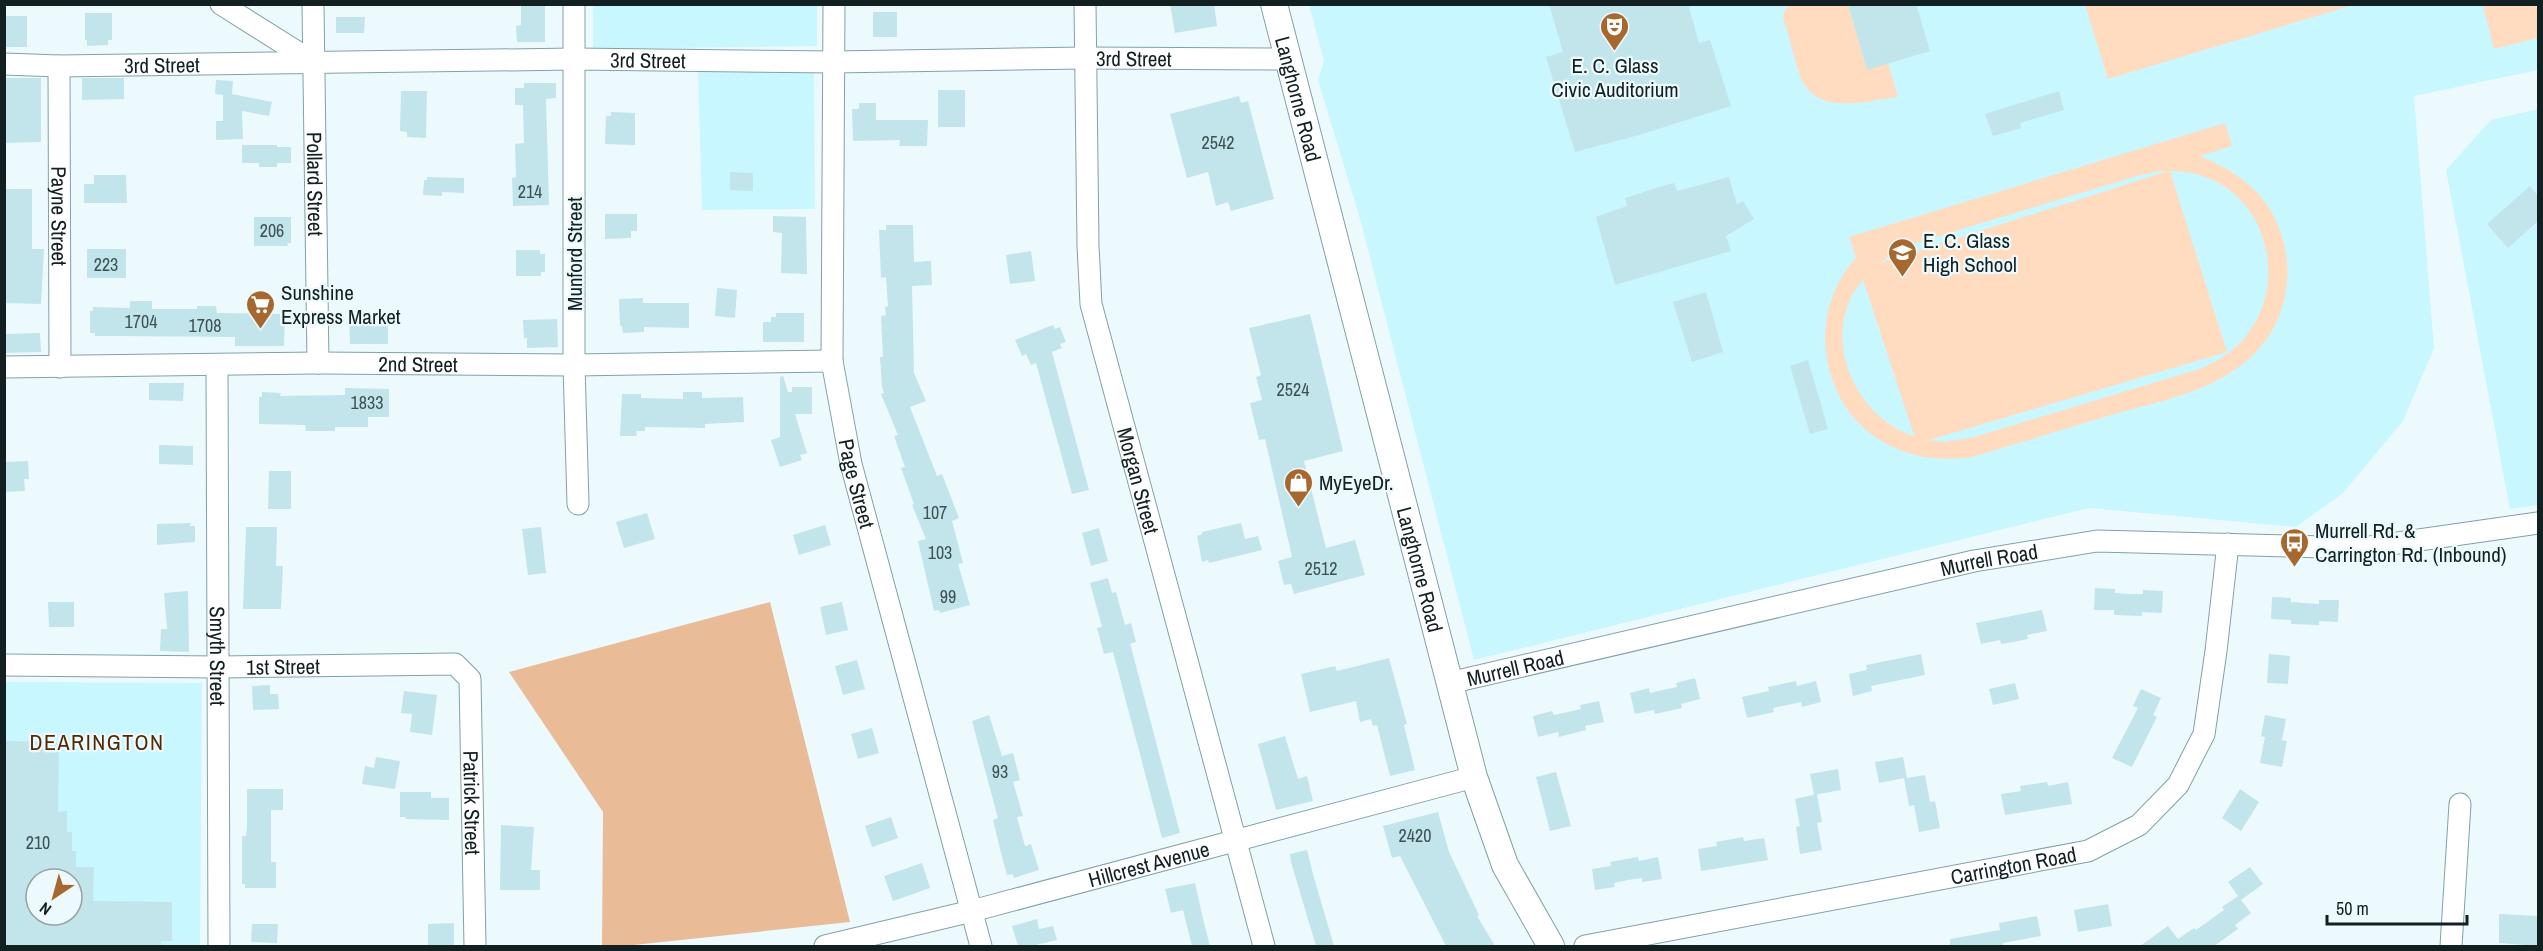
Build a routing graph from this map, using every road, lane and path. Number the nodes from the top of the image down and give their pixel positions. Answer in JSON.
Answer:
{"nodes":[{"id":1,"x":221,"y":4,"type":"edge"},
{"id":2,"x":314,"y":4,"type":"edge"},
{"id":3,"x":574,"y":4,"type":"edge"},
{"id":4,"x":834,"y":4,"type":"edge"},
{"id":5,"x":1085,"y":4,"type":"edge"},
{"id":6,"x":1274,"y":4,"type":"edge"},
{"id":7,"x":574,"y":58,"type":"junction"},
{"id":8,"x":1085,"y":58,"type":"junction"},
{"id":9,"x":1289,"y":59,"type":"junction"},
{"id":10,"x":313,"y":62,"type":"junction"},
{"id":11,"x":834,"y":62,"type":"junction"},
{"id":12,"x":4,"y":64,"type":"edge"},
{"id":13,"x":59,"y":66,"type":"junction"},
{"id":14,"x":832,"y":361,"type":"junction"},
{"id":15,"x":318,"y":363,"type":"junction"},
{"id":16,"x":217,"y":365,"type":"junction"},
{"id":17,"x":574,"y":365,"type":"junction"},
{"id":18,"x":60,"y":366,"type":"junction"},
{"id":19,"x":4,"y":367,"type":"edge"},
{"id":20,"x":578,"y":504,"type":"dead end"},
{"id":21,"x":2538,"y":523,"type":"edge"},
{"id":22,"x":2228,"y":544,"type":"junction"},
{"id":23,"x":455,"y":664,"type":"joint"},
{"id":24,"x":4,"y":665,"type":"edge"},
{"id":25,"x":219,"y":667,"type":"junction"},
{"id":26,"x":1449,"y":683,"type":"junction"},
{"id":27,"x":1474,"y":777,"type":"junction"},
{"id":28,"x":2460,"y":804,"type":"dead end"},
{"id":29,"x":1235,"y":839,"type":"junction"},
{"id":30,"x":972,"y":911,"type":"junction"},
{"id":31,"x":219,"y":946,"type":"edge"},
{"id":32,"x":475,"y":946,"type":"edge"},
{"id":33,"x":825,"y":946,"type":"edge"},
{"id":34,"x":981,"y":946,"type":"edge"},
{"id":35,"x":1264,"y":946,"type":"edge"},
{"id":36,"x":1551,"y":946,"type":"edge"},
{"id":37,"x":1585,"y":946,"type":"edge"},
{"id":38,"x":2451,"y":946,"type":"edge"}],
"edges":[{"from":1,"to":10,"type":"street"},
{"from":2,"to":10,"type":"street","name":"Pollard Street"},
{"from":3,"to":7,"type":"street","name":"Munford Street"},
{"from":4,"to":11,"type":"street","name":"Page Street"},
{"from":5,"to":8,"type":"street","name":"Morgan Street"},
{"from":6,"to":9,"type":"main road","name":"Langhorne Road"},
{"from":7,"to":10,"type":"street","name":"3rd Street"},
{"from":7,"to":11,"type":"street","name":"3rd Street"},
{"from":7,"to":17,"type":"street","name":"Munford Street"},
{"from":8,"to":9,"type":"street","name":"3rd Street"},
{"from":8,"to":11,"type":"street","name":"3rd Street"},
{"from":8,"to":29,"type":"street","name":"Morgan Street"},
{"from":9,"to":26,"type":"main road","name":"Langhorne Road"},
{"from":10,"to":13,"type":"street","name":"3rd Street"},
{"from":10,"to":15,"type":"street","name":"Pollard Street"},
{"from":11,"to":14,"type":"street","name":"Page Street"},
{"from":12,"to":13,"type":"street","name":"3rd Street"},
{"from":13,"to":18,"type":"street","name":"Payne Street"},
{"from":14,"to":17,"type":"street","name":"2nd Street"},
{"from":14,"to":30,"type":"street","name":"Page Street"},
{"from":15,"to":16,"type":"street","name":"2nd Street"},
{"from":15,"to":17,"type":"street","name":"2nd Street"},
{"from":16,"to":18,"type":"street","name":"2nd Street"},
{"from":16,"to":25,"type":"street","name":"Smyth Street"},
{"from":17,"to":20,"type":"street","name":"Munford Street"},
{"from":18,"to":19,"type":"street","name":"2nd Street"},
{"from":21,"to":22,"type":"street","name":"Murrell Road"},
{"from":22,"to":26,"type":"street","name":"Murrell Road"},
{"from":22,"to":37,"type":"street","name":"Carrington Road"},
{"from":23,"to":25,"type":"street","name":"1st Street"},
{"from":23,"to":32,"type":"street","name":"Patrick Street"},
{"from":24,"to":25,"type":"street","name":"1st Street"},
{"from":25,"to":31,"type":"street","name":"Smyth Street"},
{"from":26,"to":27,"type":"main road","name":"Langhorne Road"},
{"from":27,"to":29,"type":"street","name":"Hillcrest Avenue"},
{"from":27,"to":36,"type":"main road","name":"Langhorne Road"},
{"from":28,"to":38,"type":"street"},
{"from":29,"to":30,"type":"street","name":"Hillcrest Avenue"},
{"from":29,"to":35,"type":"street","name":"Morgan Street"},
{"from":30,"to":33,"type":"street","name":"Hillcrest Avenue"},
{"from":30,"to":34,"type":"street","name":"Page Street"}]}
